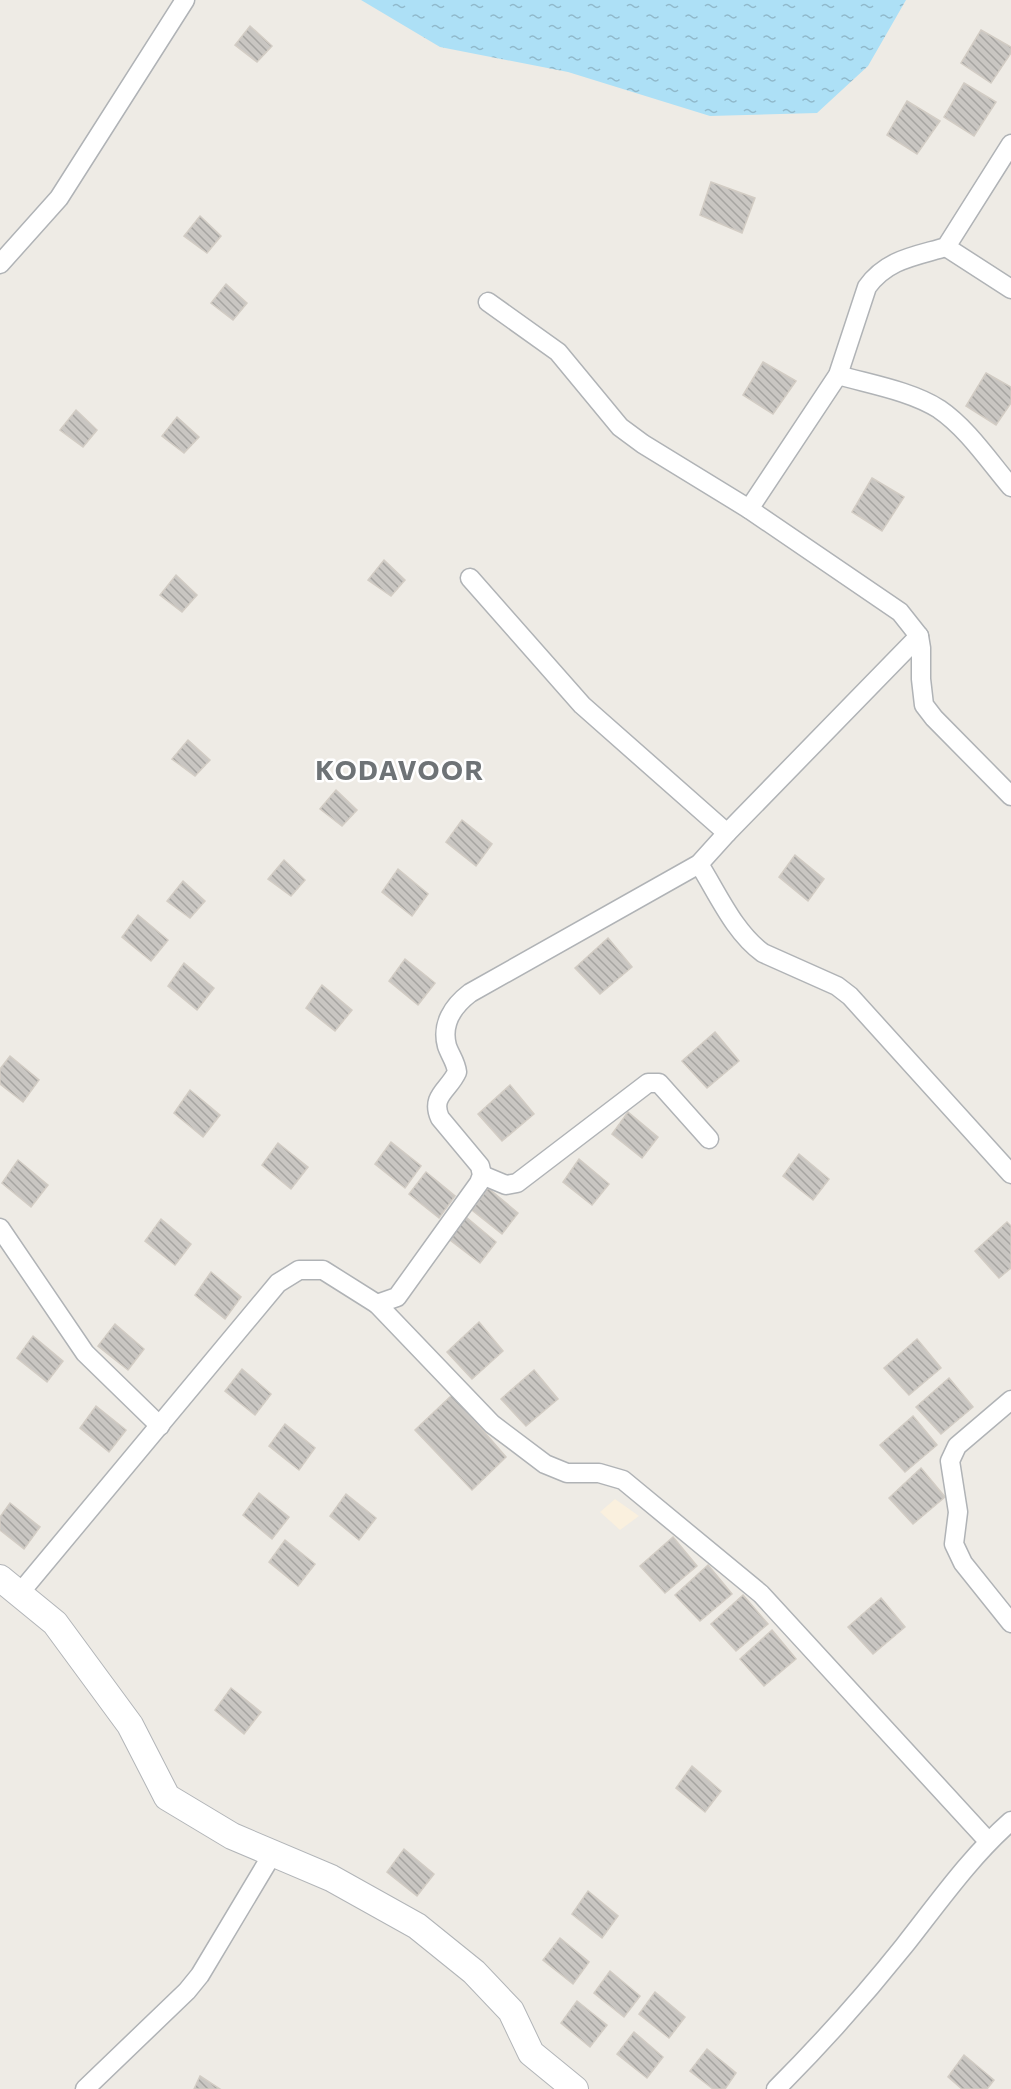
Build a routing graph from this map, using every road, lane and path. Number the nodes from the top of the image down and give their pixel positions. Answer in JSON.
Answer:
{"nodes":[{"id":1,"x":185,"y":0,"type":"edge"},
{"id":2,"x":1011,"y":144,"type":"edge"},
{"id":3,"x":946,"y":247,"type":"junction"},
{"id":4,"x":0,"y":264,"type":"edge"},
{"id":5,"x":1011,"y":289,"type":"edge"},
{"id":6,"x":488,"y":302,"type":"dead end"},
{"id":7,"x":838,"y":375,"type":"junction"},
{"id":8,"x":1011,"y":487,"type":"edge"},
{"id":9,"x":749,"y":509,"type":"junction"},
{"id":10,"x":470,"y":578,"type":"dead end"},
{"id":11,"x":919,"y":636,"type":"junction"},
{"id":12,"x":1011,"y":795,"type":"edge"},
{"id":13,"x":727,"y":833,"type":"junction"},
{"id":14,"x":699,"y":864,"type":"junction"},
{"id":15,"x":709,"y":1139,"type":"dead end"},
{"id":16,"x":1011,"y":1174,"type":"edge"},
{"id":17,"x":482,"y":1175,"type":"junction"},
{"id":18,"x":0,"y":1228,"type":"edge"},
{"id":19,"x":377,"y":1304,"type":"junction"},
{"id":20,"x":1011,"y":1400,"type":"edge"},
{"id":21,"x":159,"y":1426,"type":"junction"},
{"id":22,"x":10,"y":1586,"type":"edge"},
{"id":23,"x":1011,"y":1623,"type":"edge"},
{"id":24,"x":1011,"y":1821,"type":"edge"},
{"id":25,"x":988,"y":1841,"type":"junction"},
{"id":26,"x":273,"y":1853,"type":"junction"},
{"id":27,"x":85,"y":2089,"type":"edge"},
{"id":28,"x":575,"y":2089,"type":"edge"},
{"id":29,"x":776,"y":2089,"type":"edge"}],
"edges":[{"from":1,"to":4,"type":"street"},
{"from":2,"to":3,"type":"street"},
{"from":3,"to":5,"type":"street"},
{"from":3,"to":7,"type":"street"},
{"from":6,"to":9,"type":"street"},
{"from":7,"to":8,"type":"street"},
{"from":7,"to":9,"type":"street"},
{"from":9,"to":11,"type":"street"},
{"from":10,"to":13,"type":"street"},
{"from":11,"to":12,"type":"street"},
{"from":11,"to":13,"type":"street"},
{"from":13,"to":14,"type":"street"},
{"from":14,"to":16,"type":"street"},
{"from":14,"to":17,"type":"street"},
{"from":15,"to":17,"type":"street"},
{"from":17,"to":19,"type":"street"},
{"from":18,"to":21,"type":"street"},
{"from":19,"to":21,"type":"street"},
{"from":19,"to":25,"type":"street"},
{"from":20,"to":23,"type":"street"},
{"from":21,"to":22,"type":"street"},
{"from":22,"to":26,"type":"street"},
{"from":24,"to":25,"type":"street"},
{"from":25,"to":29,"type":"street"},
{"from":26,"to":27,"type":"street"},
{"from":26,"to":28,"type":"street"}]}
